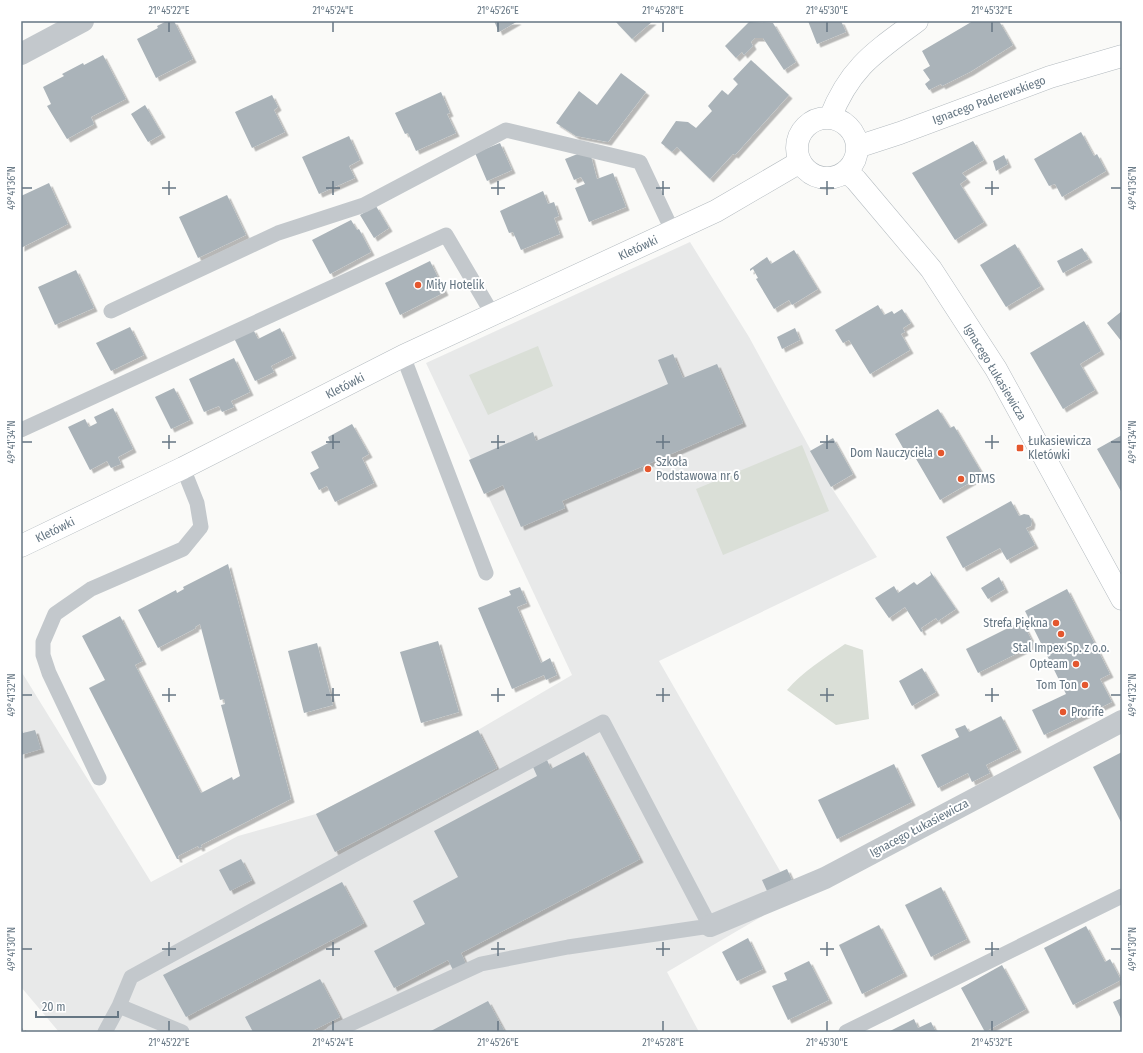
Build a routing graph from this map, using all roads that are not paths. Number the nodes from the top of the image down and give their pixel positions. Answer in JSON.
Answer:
{"nodes":[{"id":1,"x":83,"y":21,"type":"edge"},
{"id":2,"x":917,"y":21,"type":"edge"},
{"id":3,"x":21,"y":54,"type":"edge"},
{"id":4,"x":1122,"y":56,"type":"edge"},
{"id":5,"x":830,"y":118,"type":"junction"},
{"id":6,"x":857,"y":147,"type":"junction"},
{"id":7,"x":800,"y":162,"type":"junction"},
{"id":8,"x":846,"y":171,"type":"junction"},
{"id":9,"x":673,"y":232,"type":"junction"},
{"id":10,"x":111,"y":311,"type":"dead end"},
{"id":11,"x":494,"y":315,"type":"junction"},
{"id":12,"x":403,"y":356,"type":"junction"},
{"id":13,"x":21,"y":430,"type":"edge"},
{"id":14,"x":183,"y":468,"type":"junction"},
{"id":15,"x":21,"y":546,"type":"edge"},
{"id":16,"x":486,"y":573,"type":"dead end"},
{"id":17,"x":1121,"y":593,"type":"edge"},
{"id":18,"x":1122,"y":721,"type":"edge"},
{"id":19,"x":100,"y":778,"type":"dead end"},
{"id":20,"x":1122,"y":896,"type":"edge"},
{"id":21,"x":710,"y":926,"type":"junction"},
{"id":22,"x":119,"y":1006,"type":"junction"},
{"id":23,"x":105,"y":1032,"type":"edge"},
{"id":24,"x":182,"y":1032,"type":"edge"},
{"id":25,"x":332,"y":1032,"type":"edge"},
{"id":26,"x":846,"y":1032,"type":"edge"}],
"edges":[{"from":1,"to":3,"type":"street"},
{"from":2,"to":5,"type":"street"},
{"from":4,"to":6,"type":"street","name":"Ignacego Paderewskiego"},
{"from":5,"to":6,"type":"street"},
{"from":5,"to":7,"type":"street"},
{"from":6,"to":8,"type":"street"},
{"from":7,"to":8,"type":"street"},
{"from":7,"to":9,"type":"street","name":"Kletówki"},
{"from":8,"to":17,"type":"street","name":"Ignacego Łukasiewicza"},
{"from":9,"to":10,"type":"lane","name":"Kletówki"},
{"from":9,"to":11,"type":"street","name":"Kletówki"},
{"from":11,"to":12,"type":"street","name":"Kletówki"},
{"from":11,"to":13,"type":"lane"},
{"from":12,"to":14,"type":"street","name":"Kletówki"},
{"from":12,"to":16,"type":"lane"},
{"from":14,"to":15,"type":"street","name":"Kletówki"},
{"from":14,"to":19,"type":"lane"},
{"from":18,"to":21,"type":"street","name":"Ignacego Łukasiewicza"},
{"from":20,"to":26,"type":"lane"},
{"from":21,"to":22,"type":"lane"},
{"from":21,"to":25,"type":"lane"},
{"from":22,"to":23,"type":"lane"},
{"from":22,"to":24,"type":"lane"}]}
